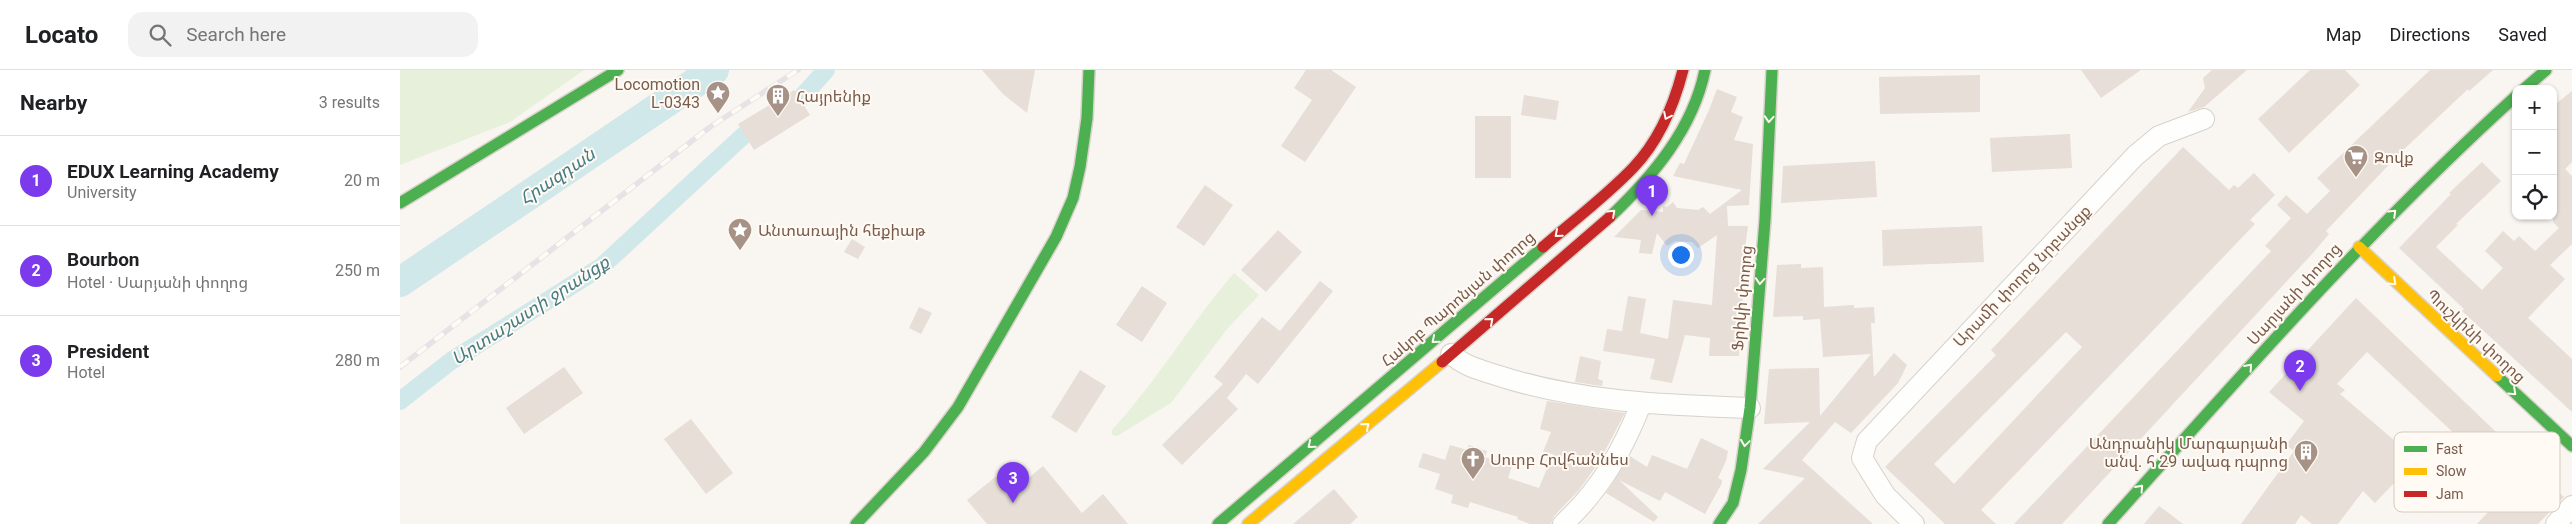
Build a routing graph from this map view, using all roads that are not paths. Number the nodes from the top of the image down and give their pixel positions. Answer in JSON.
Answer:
{"nodes":[{"id":1,"x":618,"y":70,"type":"edge"},
{"id":2,"x":1089,"y":70,"type":"edge"},
{"id":3,"x":1683,"y":70,"type":"edge"},
{"id":4,"x":1705,"y":70,"type":"edge"},
{"id":5,"x":1772,"y":70,"type":"edge"},
{"id":6,"x":2546,"y":70,"type":"edge"},
{"id":7,"x":2529,"y":85,"type":"edge"},
{"id":8,"x":2512,"y":100,"type":"edge"},
{"id":9,"x":2204,"y":119,"type":"dead end"},
{"id":10,"x":400,"y":203,"type":"edge"},
{"id":11,"x":2359,"y":248,"type":"junction"},
{"id":12,"x":1451,"y":354,"type":"junction"},
{"id":13,"x":1641,"y":404,"type":"junction"},
{"id":14,"x":1750,"y":408,"type":"junction"},
{"id":15,"x":2557,"y":432,"type":"edge"},
{"id":16,"x":2560,"y":435,"type":"edge"},
{"id":17,"x":2572,"y":446,"type":"edge"},
{"id":18,"x":2572,"y":506,"type":"edge"},
{"id":19,"x":856,"y":524,"type":"edge"},
{"id":20,"x":1218,"y":524,"type":"edge"},
{"id":21,"x":1248,"y":524,"type":"edge"},
{"id":22,"x":1563,"y":524,"type":"edge"},
{"id":23,"x":1719,"y":524,"type":"edge"},
{"id":24,"x":1914,"y":524,"type":"edge"},
{"id":25,"x":2108,"y":524,"type":"edge"},
{"id":26,"x":2556,"y":524,"type":"edge"}],
"edges":[{"from":1,"to":10,"type":"main road"},
{"from":2,"to":19,"type":"main road"},
{"from":3,"to":20,"type":"main road","name":"Հակոբ Պարոնյան փողոց","one_way":true},
{"from":12,"to":4,"type":"main road","one_way":true},
{"from":5,"to":14,"type":"main road","name":"Ֆրիկի փողոց","one_way":true},
{"from":6,"to":7,"type":"main road"},
{"from":11,"to":8,"type":"main road","name":"Սարյանի փողոց","one_way":true},
{"from":9,"to":24,"type":"street","name":"Արամի փողոց նրբանցք"},
{"from":11,"to":15,"type":"main road","name":"Պուշկինի փողոց","one_way":true},
{"from":25,"to":11,"type":"main road","name":"Սարյանի փողոց","one_way":true},
{"from":12,"to":13,"type":"street"},
{"from":21,"to":12,"type":"main road","one_way":true},
{"from":13,"to":14,"type":"street"},
{"from":13,"to":22,"type":"street"},
{"from":14,"to":23,"type":"main road","name":"Ֆրիկի փողոց","one_way":true},
{"from":16,"to":17,"type":"main road","name":"Պուշկինի փողոց","one_way":true},
{"from":18,"to":26,"type":"street"}]}
